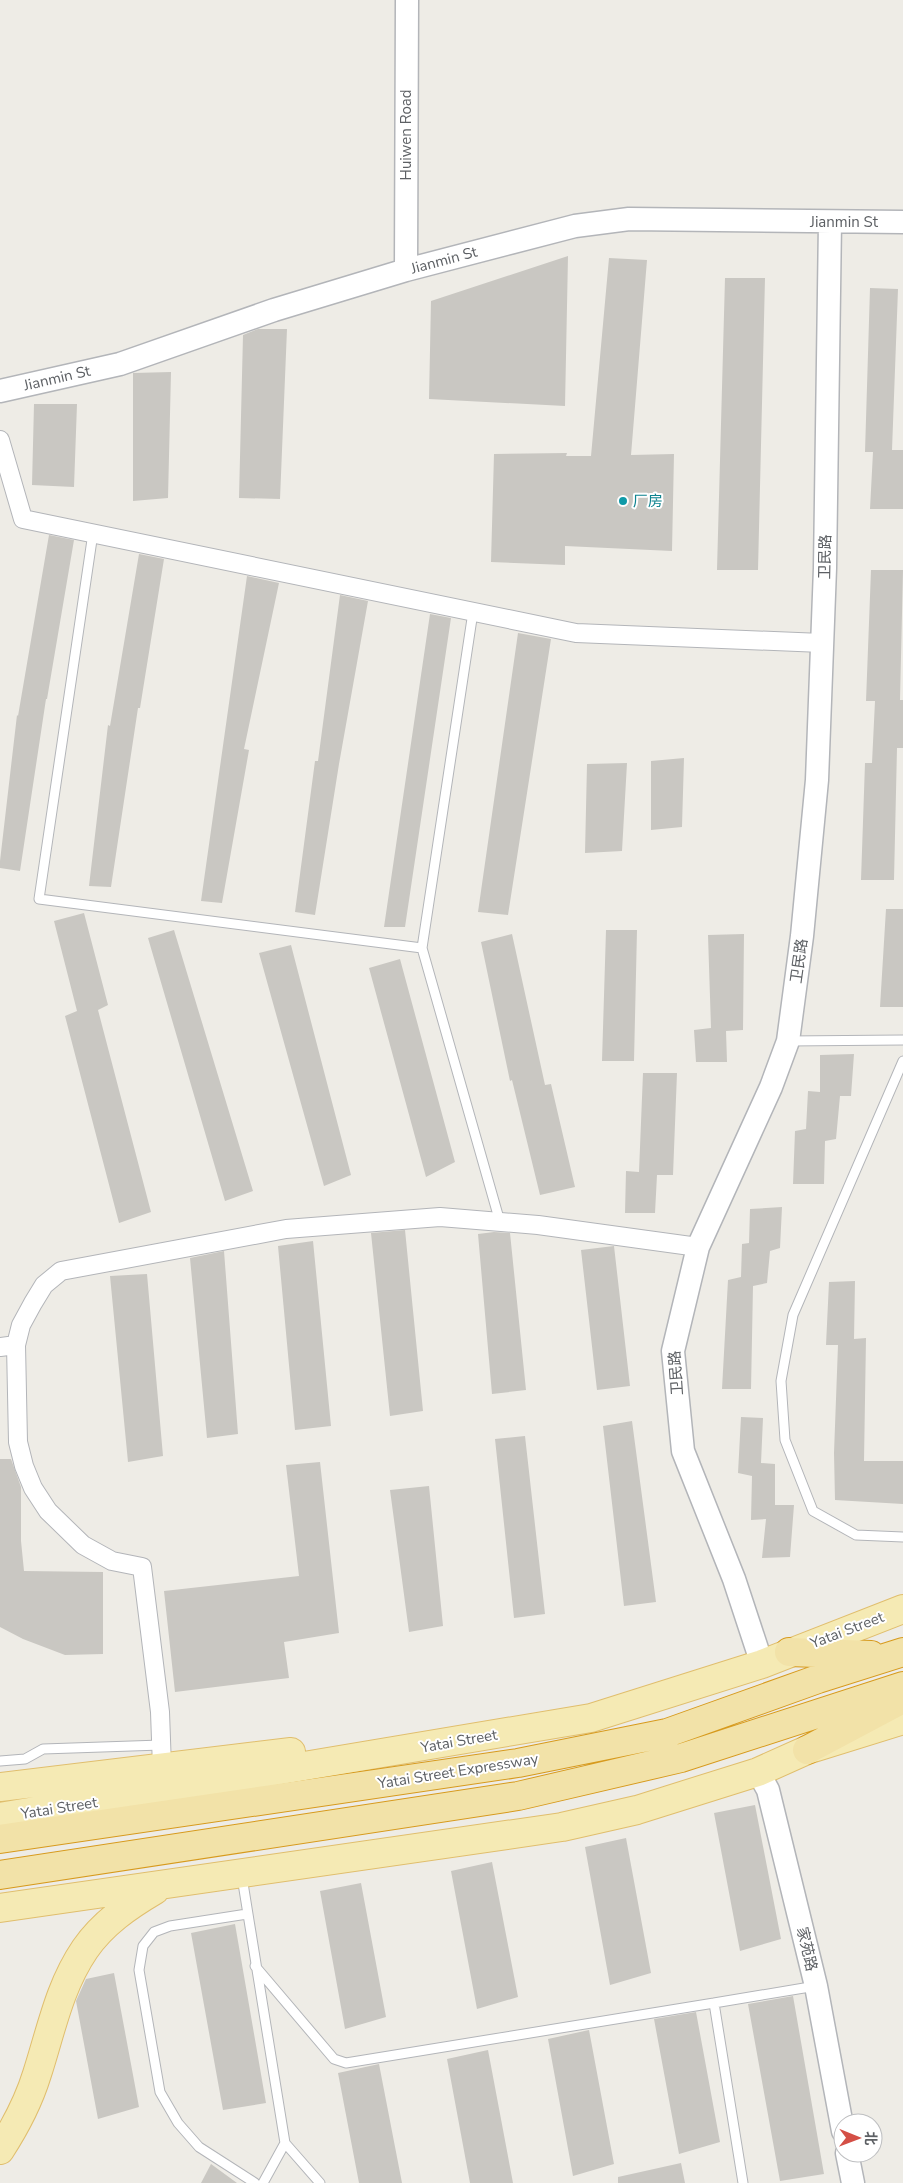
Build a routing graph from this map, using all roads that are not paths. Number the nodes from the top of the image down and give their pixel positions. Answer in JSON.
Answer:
{"nodes":[{"id":1,"x":406,"y":0,"type":"edge"},
{"id":2,"x":830,"y":222,"type":"junction"},
{"id":3,"x":903,"y":222,"type":"edge"},
{"id":4,"x":406,"y":270,"type":"junction"},
{"id":5,"x":0,"y":391,"type":"edge"},
{"id":6,"x":0,"y":440,"type":"edge"},
{"id":7,"x":93,"y":533,"type":"junction"},
{"id":8,"x":473,"y":612,"type":"junction"},
{"id":9,"x":822,"y":643,"type":"junction"},
{"id":10,"x":422,"y":948,"type":"junction"},
{"id":11,"x":903,"y":1040,"type":"edge"},
{"id":12,"x":788,"y":1041,"type":"junction"},
{"id":13,"x":903,"y":1061,"type":"edge"},
{"id":14,"x":500,"y":1222,"type":"junction"},
{"id":15,"x":698,"y":1247,"type":"junction"},
{"id":16,"x":8,"y":1346,"type":"edge"},
{"id":17,"x":903,"y":1538,"type":"edge"},
{"id":18,"x":903,"y":1609,"type":"edge"},
{"id":19,"x":788,"y":1652,"type":"junction"},
{"id":20,"x":899,"y":1654,"type":"edge"},
{"id":21,"x":762,"y":1664,"type":"junction"},
{"id":22,"x":903,"y":1686,"type":"edge"},
{"id":23,"x":903,"y":1699,"type":"edge"},
{"id":24,"x":903,"y":1720,"type":"edge"},
{"id":25,"x":807,"y":1750,"type":"junction"},
{"id":26,"x":162,"y":1756,"type":"junction"},
{"id":27,"x":368,"y":1757,"type":"junction"},
{"id":28,"x":0,"y":1761,"type":"edge"},
{"id":29,"x":758,"y":1772,"type":"junction"},
{"id":30,"x":0,"y":1787,"type":"edge"},
{"id":31,"x":0,"y":1817,"type":"edge"},
{"id":32,"x":0,"y":1839,"type":"edge"},
{"id":33,"x":242,"y":1874,"type":"junction"},
{"id":34,"x":0,"y":1875,"type":"edge"},
{"id":35,"x":164,"y":1885,"type":"junction"},
{"id":36,"x":0,"y":1908,"type":"edge"},
{"id":37,"x":247,"y":1914,"type":"junction"},
{"id":38,"x":255,"y":1966,"type":"junction"},
{"id":39,"x":816,"y":1986,"type":"junction"},
{"id":40,"x":714,"y":2003,"type":"junction"},
{"id":41,"x":840,"y":2113,"type":"edge"},
{"id":42,"x":285,"y":2143,"type":"junction"},
{"id":43,"x":0,"y":2150,"type":"edge"},
{"id":44,"x":849,"y":2163,"type":"edge"},
{"id":45,"x":255,"y":2183,"type":"edge"},
{"id":46,"x":263,"y":2183,"type":"edge"},
{"id":47,"x":320,"y":2183,"type":"edge"},
{"id":48,"x":742,"y":2183,"type":"edge"},
{"id":49,"x":853,"y":2183,"type":"edge"}],
"edges":[{"from":1,"to":4,"type":"street","name":"Huiwen Road"},
{"from":2,"to":3,"type":"street","name":"Jianmin St"},
{"from":2,"to":4,"type":"street","name":"Jianmin St"},
{"from":2,"to":9,"type":"street","name":"卫民路"},
{"from":4,"to":5,"type":"street","name":"Jianmin St"},
{"from":6,"to":7,"type":"street"},
{"from":7,"to":8,"type":"street"},
{"from":7,"to":10,"type":"lane"},
{"from":8,"to":9,"type":"street"},
{"from":8,"to":10,"type":"lane"},
{"from":9,"to":12,"type":"street","name":"卫民路"},
{"from":10,"to":14,"type":"lane"},
{"from":11,"to":12,"type":"lane"},
{"from":12,"to":15,"type":"street","name":"卫民路"},
{"from":13,"to":17,"type":"lane"},
{"from":14,"to":15,"type":"street"},
{"from":14,"to":16,"type":"street"},
{"from":15,"to":21,"type":"street","name":"卫民路"},
{"from":16,"to":26,"type":"street"},
{"from":18,"to":19,"type":"main road","name":"Yatai Street"},
{"from":19,"to":20,"type":"highway"},
{"from":19,"to":21,"type":"main road","name":"Yatai Street"},
{"from":20,"to":32,"type":"highway","name":"Yatai Street Expressway"},
{"from":21,"to":27,"type":"main road","name":"Yatai Street"},
{"from":22,"to":34,"type":"highway"},
{"from":23,"to":25,"type":"highway"},
{"from":24,"to":25,"type":"main road"},
{"from":25,"to":29,"type":"main road"},
{"from":26,"to":27,"type":"main road"},
{"from":26,"to":28,"type":"lane"},
{"from":26,"to":30,"type":"main road"},
{"from":27,"to":31,"type":"main road","name":"Yatai Street"},
{"from":29,"to":33,"type":"main road"},
{"from":29,"to":39,"type":"street","name":"家苑路"},
{"from":33,"to":35,"type":"main road"},
{"from":33,"to":37,"type":"lane"},
{"from":35,"to":36,"type":"main road"},
{"from":35,"to":43,"type":"main road"},
{"from":37,"to":38,"type":"lane"},
{"from":37,"to":45,"type":"lane"},
{"from":38,"to":40,"type":"lane"},
{"from":38,"to":42,"type":"lane"},
{"from":39,"to":40,"type":"lane"},
{"from":39,"to":41,"type":"street","name":"家苑路"},
{"from":40,"to":48,"type":"lane"},
{"from":42,"to":46,"type":"lane"},
{"from":42,"to":47,"type":"lane"},
{"from":44,"to":49,"type":"street"}]}
